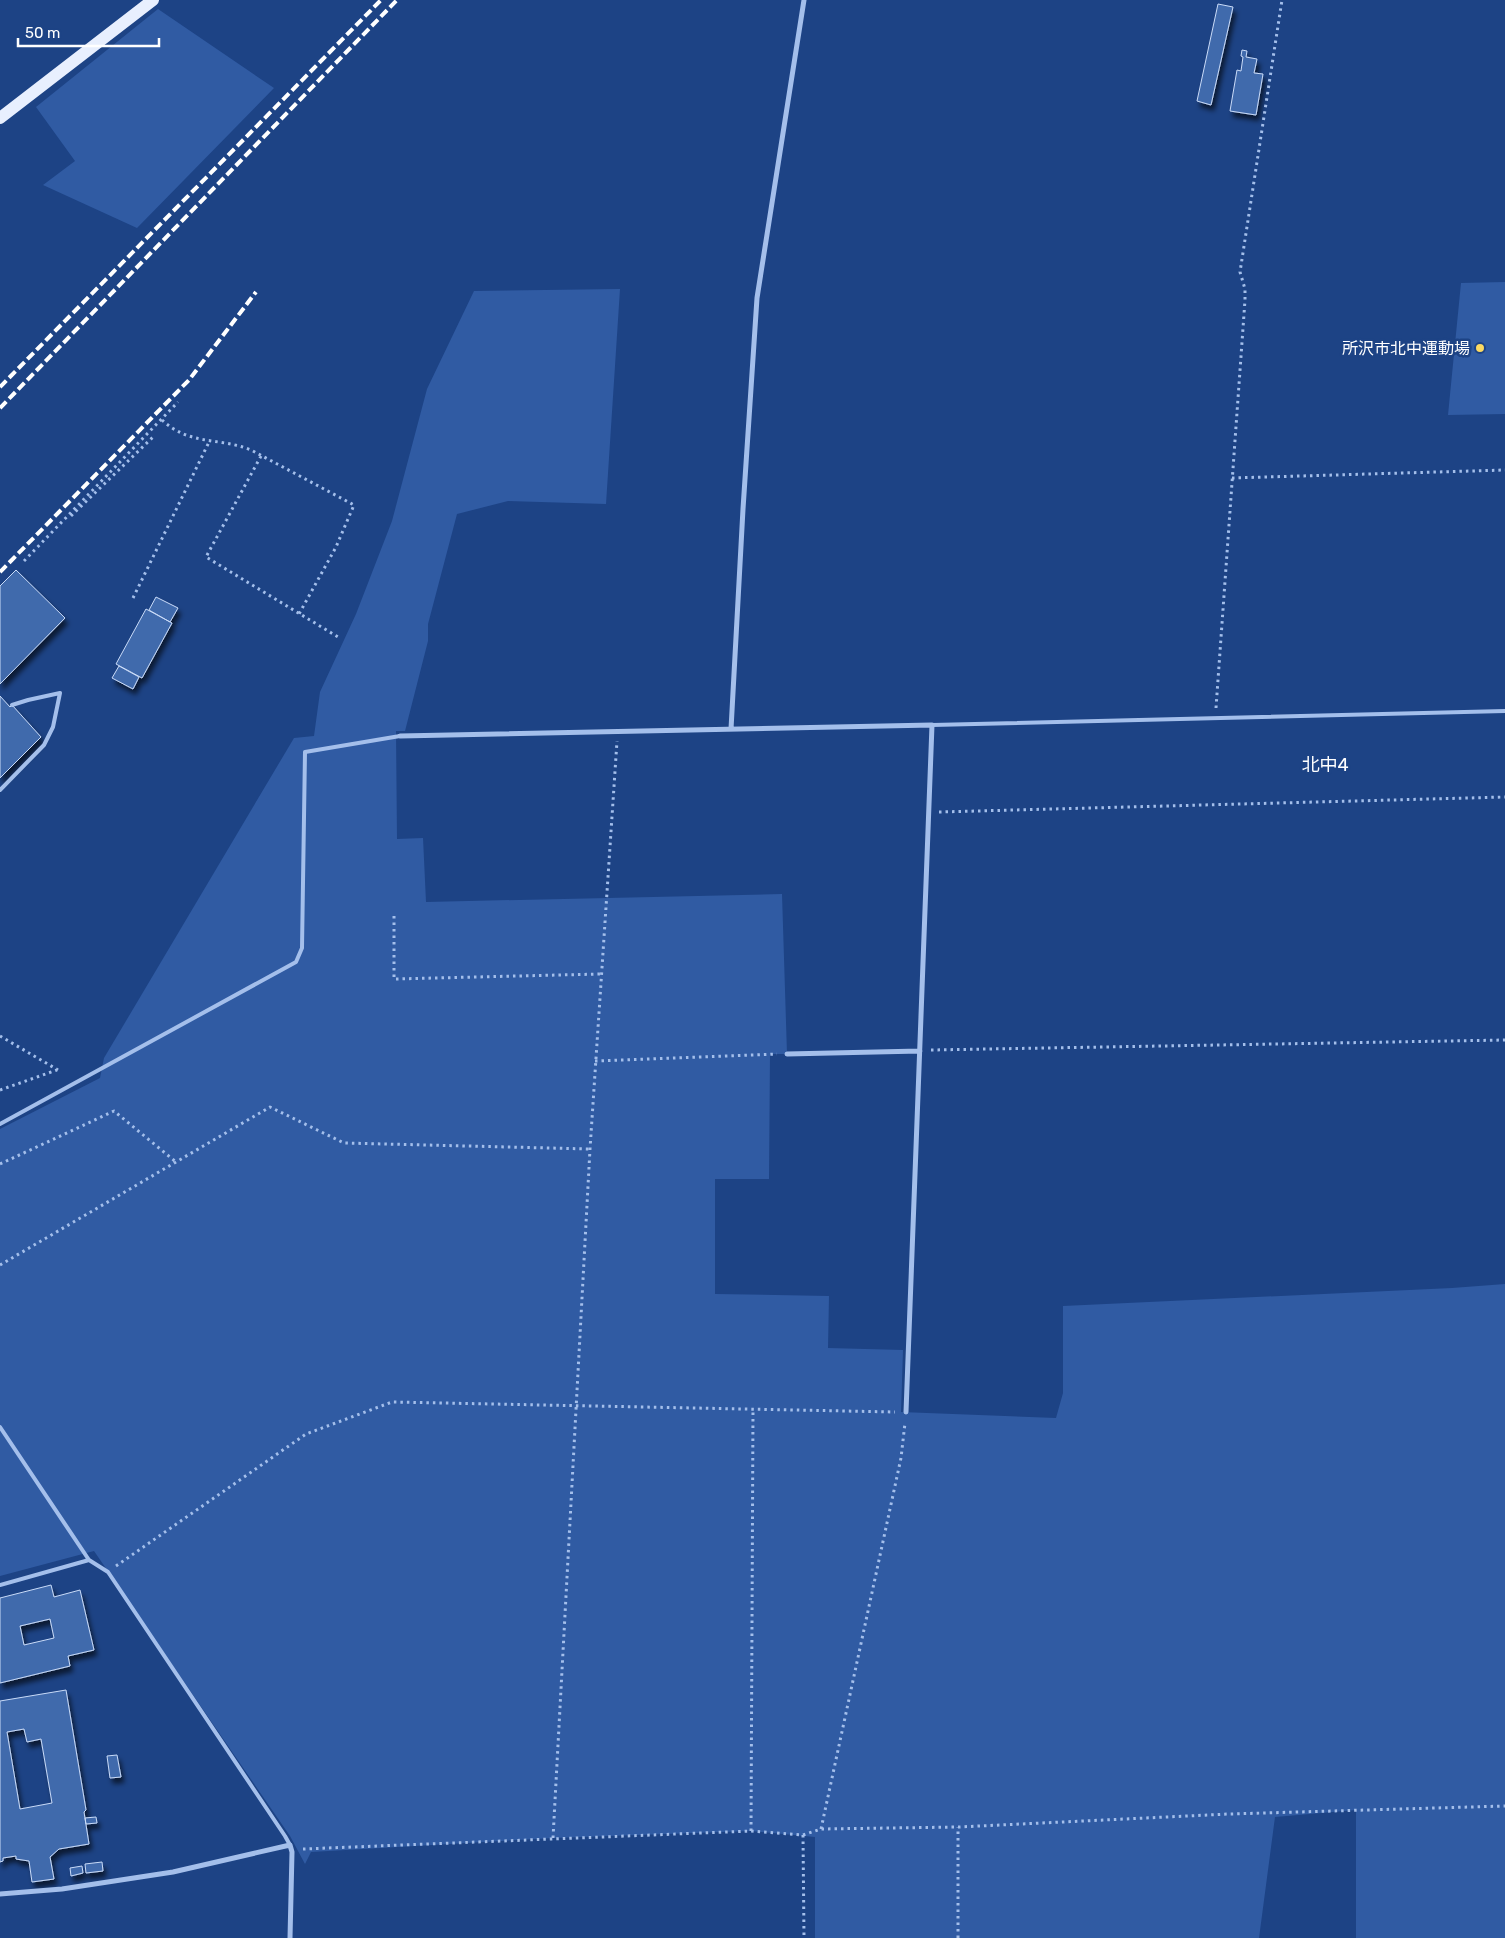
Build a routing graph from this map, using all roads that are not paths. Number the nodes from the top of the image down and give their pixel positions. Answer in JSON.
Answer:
{"nodes":[{"id":1,"x":153,"y":0,"type":"edge"},
{"id":2,"x":804,"y":0,"type":"edge"},
{"id":3,"x":0,"y":118,"type":"edge"},
{"id":4,"x":12,"y":705,"type":"dead end"},
{"id":5,"x":1505,"y":711,"type":"edge"},
{"id":6,"x":932,"y":724,"type":"junction"},
{"id":7,"x":731,"y":729,"type":"junction"},
{"id":8,"x":400,"y":736,"type":"joint"},
{"id":9,"x":0,"y":790,"type":"edge"},
{"id":10,"x":920,"y":1051,"type":"junction"},
{"id":11,"x":787,"y":1054,"type":"road end"},
{"id":12,"x":0,"y":1124,"type":"edge"},
{"id":13,"x":906,"y":1412,"type":"road end"},
{"id":14,"x":0,"y":1427,"type":"edge"},
{"id":15,"x":89,"y":1560,"type":"junction"},
{"id":16,"x":0,"y":1584,"type":"edge"},
{"id":17,"x":290,"y":1845,"type":"junction"},
{"id":18,"x":0,"y":1894,"type":"edge"},
{"id":19,"x":290,"y":1938,"type":"edge"}],
"edges":[{"from":1,"to":3,"type":"main road"},
{"from":2,"to":7,"type":"street"},
{"from":4,"to":9,"type":"lane"},
{"from":5,"to":6,"type":"lane"},
{"from":6,"to":7,"type":"street"},
{"from":6,"to":10,"type":"street"},
{"from":7,"to":8,"type":"street"},
{"from":8,"to":12,"type":"lane"},
{"from":10,"to":11,"type":"street"},
{"from":10,"to":13,"type":"street"},
{"from":14,"to":15,"type":"lane"},
{"from":15,"to":16,"type":"lane"},
{"from":15,"to":17,"type":"lane"},
{"from":17,"to":18,"type":"street"},
{"from":17,"to":19,"type":"street"}]}
